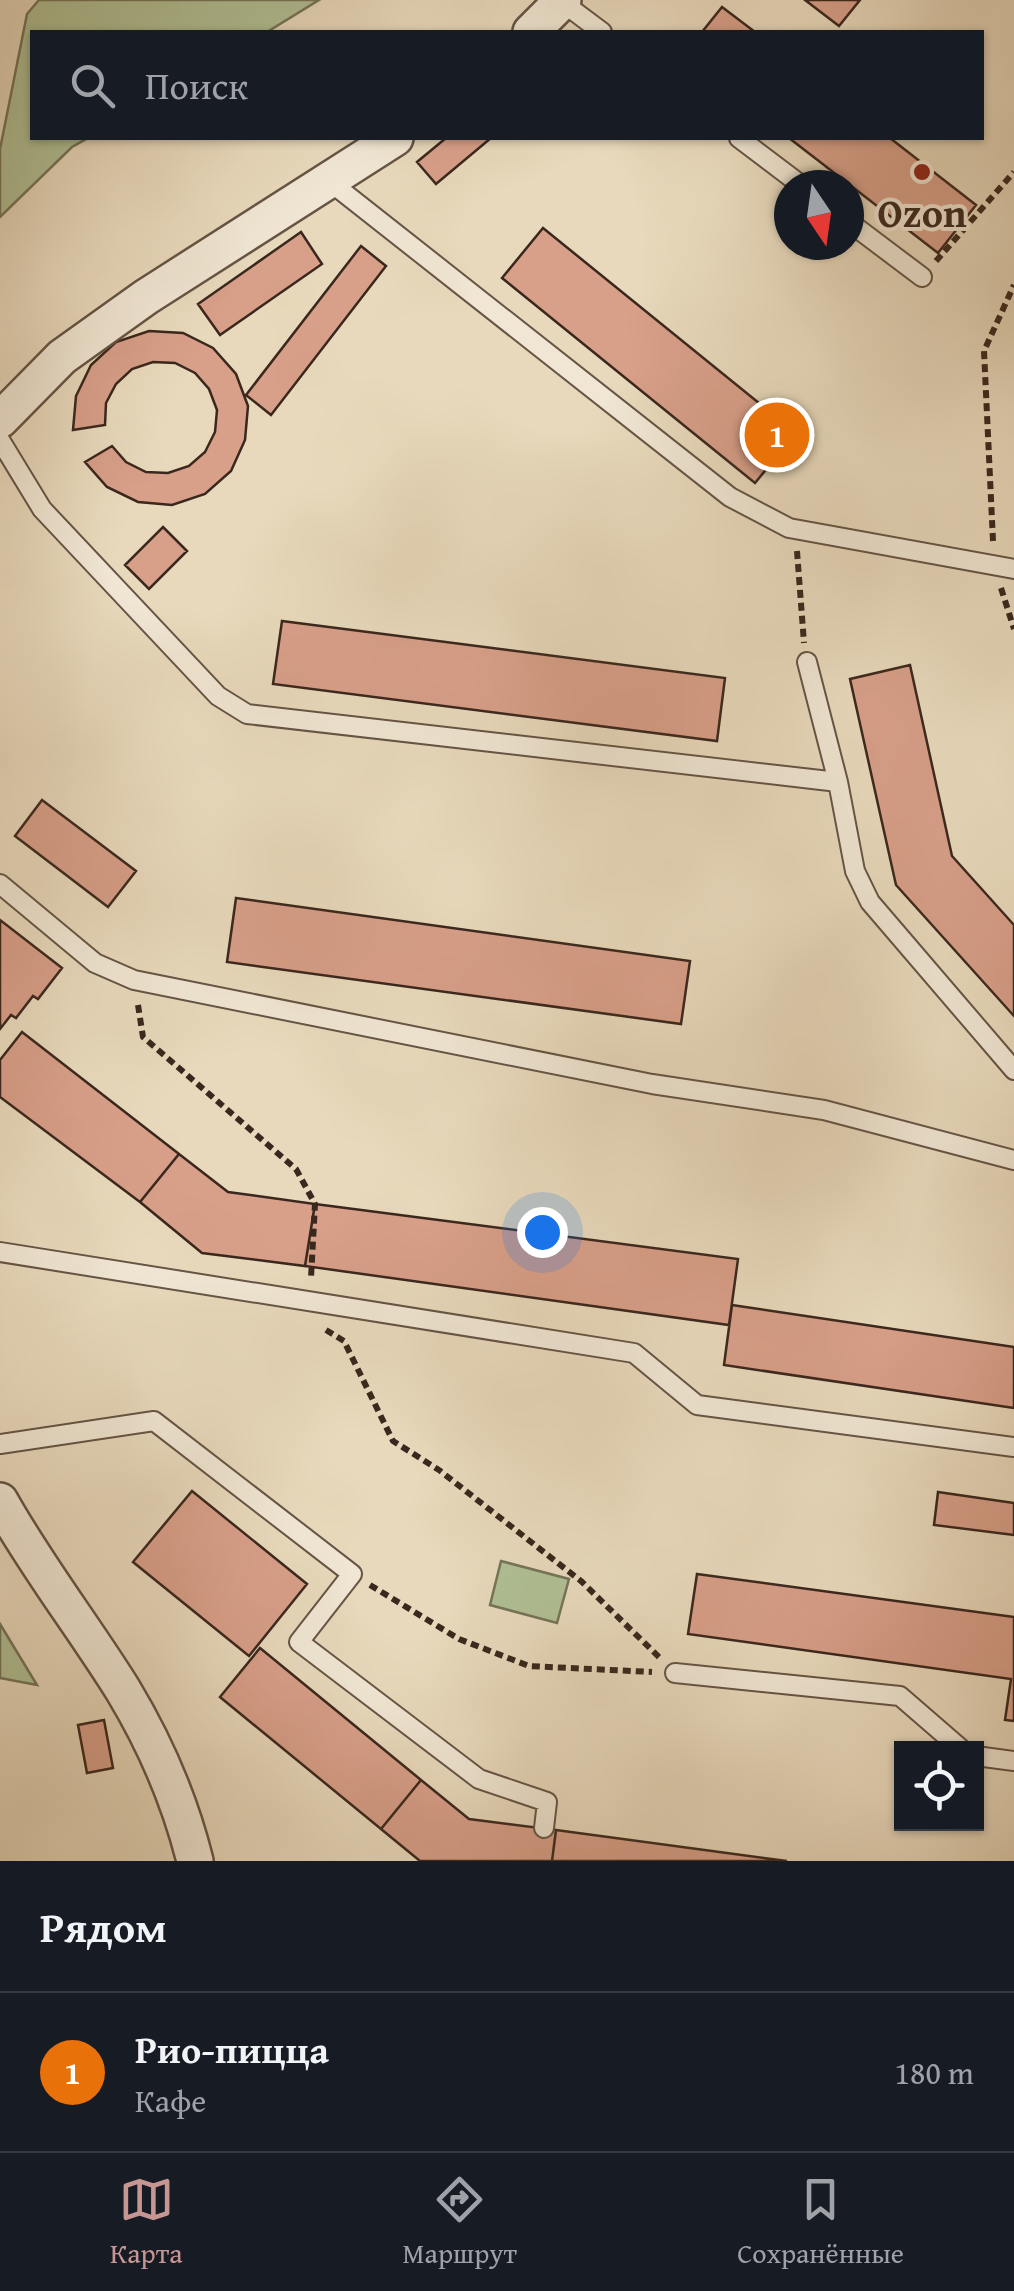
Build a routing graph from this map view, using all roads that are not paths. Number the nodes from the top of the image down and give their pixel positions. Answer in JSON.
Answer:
{"nodes":[{"id":1,"x":563,"y":1,"type":"edge"},
{"id":2,"x":533,"y":30,"type":"edge"},
{"id":3,"x":599,"y":30,"type":"edge"},
{"id":4,"x":392,"y":140,"type":"edge"},
{"id":5,"x":742,"y":140,"type":"edge"},
{"id":6,"x":781,"y":170,"type":"edge"},
{"id":7,"x":329,"y":181,"type":"junction"},
{"id":8,"x":864,"y":233,"type":"edge"},
{"id":9,"x":922,"y":277,"type":"road end"},
{"id":10,"x":0,"y":420,"type":"edge"},
{"id":11,"x":0,"y":440,"type":"edge"},
{"id":12,"x":1014,"y":570,"type":"edge"},
{"id":13,"x":806,"y":658,"type":"road end"},
{"id":14,"x":838,"y":782,"type":"junction"},
{"id":15,"x":0,"y":884,"type":"edge"},
{"id":16,"x":1014,"y":1070,"type":"edge"},
{"id":17,"x":1014,"y":1160,"type":"edge"},
{"id":18,"x":0,"y":1252,"type":"edge"},
{"id":19,"x":0,"y":1444,"type":"edge"},
{"id":20,"x":1014,"y":1447,"type":"edge"},
{"id":21,"x":0,"y":1501,"type":"edge"},
{"id":22,"x":675,"y":1673,"type":"road end"},
{"id":23,"x":952,"y":1741,"type":"edge"},
{"id":24,"x":984,"y":1757,"type":"edge"},
{"id":25,"x":1014,"y":1761,"type":"edge"},
{"id":26,"x":544,"y":1828,"type":"dead end"},
{"id":27,"x":196,"y":1861,"type":"edge"}],
"edges":[{"from":1,"to":2,"type":"street"},
{"from":1,"to":3,"type":"lane"},
{"from":4,"to":7,"type":"street"},
{"from":5,"to":6,"type":"lane"},
{"from":7,"to":10,"type":"street"},
{"from":7,"to":12,"type":"lane"},
{"from":8,"to":9,"type":"lane"},
{"from":11,"to":14,"type":"lane"},
{"from":13,"to":14,"type":"lane"},
{"from":14,"to":16,"type":"lane"},
{"from":15,"to":17,"type":"lane"},
{"from":18,"to":20,"type":"lane"},
{"from":19,"to":26,"type":"lane"},
{"from":21,"to":27,"type":"street"},
{"from":22,"to":23,"type":"lane"},
{"from":24,"to":25,"type":"lane"}]}
